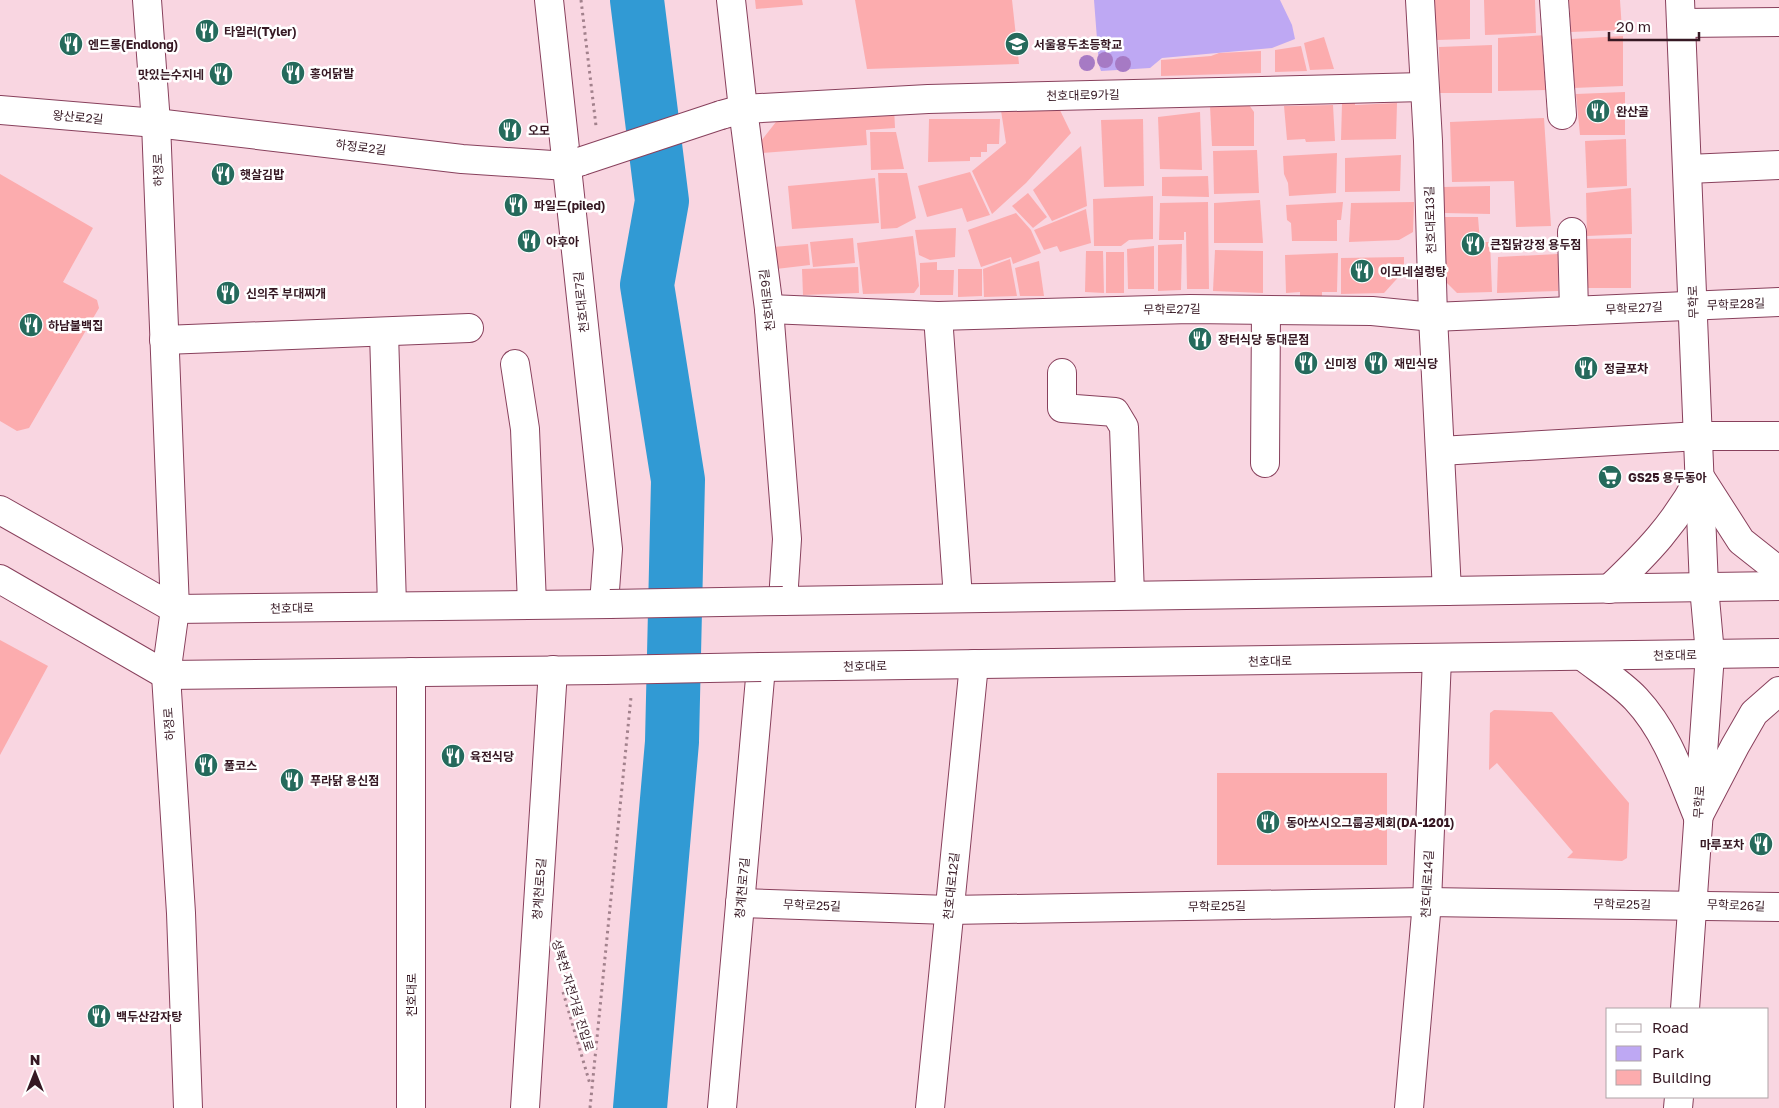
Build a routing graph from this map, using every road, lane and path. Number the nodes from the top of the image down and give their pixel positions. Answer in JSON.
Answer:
{"nodes":[{"id":1,"x":147,"y":0,"type":"edge"},
{"id":2,"x":549,"y":0,"type":"edge"},
{"id":3,"x":731,"y":0,"type":"edge"},
{"id":4,"x":1420,"y":0,"type":"edge"},
{"id":5,"x":1554,"y":0,"type":"edge"},
{"id":6,"x":1681,"y":11,"type":"edge"},
{"id":7,"x":1779,"y":22,"type":"edge"},
{"id":8,"x":1424,"y":87,"type":"junction"},
{"id":9,"x":0,"y":110,"type":"edge"},
{"id":10,"x":732,"y":112,"type":"junction"},
{"id":11,"x":1562,"y":115,"type":"dead end"},
{"id":12,"x":156,"y":123,"type":"junction"},
{"id":13,"x":574,"y":164,"type":"junction"},
{"id":14,"x":1779,"y":165,"type":"edge"},
{"id":15,"x":1688,"y":169,"type":"junction"},
{"id":16,"x":1572,"y":232,"type":"dead end"},
{"id":17,"x":1779,"y":302,"type":"edge"},
{"id":18,"x":1694,"y":305,"type":"junction"},
{"id":19,"x":769,"y":308,"type":"junction"},
{"id":20,"x":1266,"y":310,"type":"junction"},
{"id":21,"x":1574,"y":310,"type":"junction"},
{"id":22,"x":938,"y":316,"type":"junction"},
{"id":23,"x":1433,"y":317,"type":"junction"},
{"id":24,"x":469,"y":328,"type":"dead end"},
{"id":25,"x":384,"y":332,"type":"junction"},
{"id":26,"x":164,"y":340,"type":"junction"},
{"id":27,"x":515,"y":364,"type":"dead end"},
{"id":28,"x":1062,"y":373,"type":"dead end"},
{"id":29,"x":1699,"y":436,"type":"junction"},
{"id":30,"x":1779,"y":436,"type":"edge"},
{"id":31,"x":1440,"y":451,"type":"junction"},
{"id":32,"x":1265,"y":463,"type":"dead end"},
{"id":33,"x":1700,"y":477,"type":"junction"},
{"id":34,"x":0,"y":510,"type":"edge"},
{"id":35,"x":1779,"y":571,"type":"edge"},
{"id":36,"x":0,"y":579,"type":"edge"},
{"id":37,"x":1779,"y":586,"type":"edge"},
{"id":38,"x":1704,"y":587,"type":"junction"},
{"id":39,"x":1609,"y":589,"type":"junction"},
{"id":40,"x":1447,"y":591,"type":"junction"},
{"id":41,"x":1130,"y":595,"type":"junction"},
{"id":42,"x":958,"y":598,"type":"junction"},
{"id":43,"x":783,"y":601,"type":"junction"},
{"id":44,"x":532,"y":604,"type":"junction"},
{"id":45,"x":607,"y":604,"type":"junction"},
{"id":46,"x":392,"y":606,"type":"junction"},
{"id":47,"x":175,"y":609,"type":"junction"},
{"id":48,"x":1779,"y":653,"type":"edge"},
{"id":49,"x":1710,"y":654,"type":"junction"},
{"id":50,"x":1582,"y":656,"type":"junction"},
{"id":51,"x":1437,"y":658,"type":"junction"},
{"id":52,"x":974,"y":664,"type":"junction"},
{"id":53,"x":762,"y":667,"type":"junction"},
{"id":54,"x":553,"y":670,"type":"junction"},
{"id":55,"x":411,"y":672,"type":"junction"},
{"id":56,"x":166,"y":675,"type":"junction"},
{"id":57,"x":1779,"y":691,"type":"edge"},
{"id":58,"x":1700,"y":785,"type":"dead end"},
{"id":59,"x":1698,"y":817,"type":"junction"},
{"id":60,"x":1427,"y":902,"type":"junction"},
{"id":61,"x":740,"y":903,"type":"junction"},
{"id":62,"x":1693,"y":904,"type":"junction"},
{"id":63,"x":1779,"y":907,"type":"edge"},
{"id":64,"x":949,"y":910,"type":"junction"},
{"id":65,"x":560,"y":984,"type":"dead end"},
{"id":66,"x":1685,"y":1008,"type":"edge"},
{"id":67,"x":591,"y":1087,"type":"dead end"},
{"id":68,"x":188,"y":1108,"type":"edge"},
{"id":69,"x":411,"y":1108,"type":"edge"},
{"id":70,"x":525,"y":1108,"type":"edge"},
{"id":71,"x":722,"y":1108,"type":"edge"},
{"id":72,"x":930,"y":1108,"type":"edge"},
{"id":73,"x":1409,"y":1108,"type":"edge"}],
"edges":[{"from":1,"to":12,"type":"street","name":"하정로"},
{"from":2,"to":13,"type":"street","name":"천호대로7길"},
{"from":3,"to":10,"type":"street","name":"천호대로9길"},
{"from":4,"to":8,"type":"street","name":"천호대로13길"},
{"from":5,"to":11,"type":"street"},
{"from":6,"to":7,"type":"street"},
{"from":6,"to":15,"type":"street","name":"무학로"},
{"from":8,"to":10,"type":"street","name":"천호대로9가길"},
{"from":8,"to":23,"type":"street","name":"천호대로13길"},
{"from":9,"to":12,"type":"street","name":"왕산로2길"},
{"from":10,"to":13,"type":"street","name":"천호대로9가길","bridge":true},
{"from":10,"to":19,"type":"street","name":"천호대로9길"},
{"from":12,"to":13,"type":"street","name":"하정로2길"},
{"from":12,"to":26,"type":"street","name":"하정로"},
{"from":13,"to":45,"type":"street","name":"천호대로7길"},
{"from":14,"to":15,"type":"street"},
{"from":15,"to":18,"type":"street","name":"무학로"},
{"from":16,"to":21,"type":"street"},
{"from":17,"to":18,"type":"street","name":"무학로28길"},
{"from":18,"to":21,"type":"street","name":"무학로27길"},
{"from":18,"to":29,"type":"street","name":"무학로"},
{"from":19,"to":22,"type":"street","name":"무학로27길"},
{"from":19,"to":43,"type":"street","name":"천호대로9길"},
{"from":20,"to":22,"type":"street","name":"무학로27길"},
{"from":20,"to":23,"type":"street","name":"무학로27길"},
{"from":20,"to":32,"type":"street"},
{"from":21,"to":23,"type":"street","name":"무학로27길"},
{"from":22,"to":42,"type":"street"},
{"from":23,"to":31,"type":"street","name":"천호대로13길"},
{"from":24,"to":25,"type":"street"},
{"from":25,"to":26,"type":"street"},
{"from":25,"to":46,"type":"street"},
{"from":26,"to":47,"type":"street","name":"하정로"},
{"from":27,"to":44,"type":"street"},
{"from":28,"to":41,"type":"street"},
{"from":29,"to":30,"type":"street"},
{"from":29,"to":31,"type":"street"},
{"from":29,"to":33,"type":"street","name":"무학로"},
{"from":31,"to":40,"type":"street","name":"천호대로13길"},
{"from":33,"to":35,"type":"street"},
{"from":33,"to":38,"type":"street","name":"무학로"},
{"from":33,"to":39,"type":"street"},
{"from":34,"to":47,"type":"street"},
{"from":36,"to":56,"type":"street"},
{"from":37,"to":38,"type":"street"},
{"from":38,"to":39,"type":"street"},
{"from":38,"to":49,"type":"street","name":"무학로"},
{"from":39,"to":40,"type":"street"},
{"from":40,"to":41,"type":"street"},
{"from":41,"to":42,"type":"street"},
{"from":42,"to":43,"type":"street"},
{"from":43,"to":45,"type":"street","name":"천호대로","bridge":true},
{"from":44,"to":45,"type":"street","name":"천호대로"},
{"from":44,"to":46,"type":"street","name":"천호대로"},
{"from":46,"to":47,"type":"street","name":"천호대로"},
{"from":47,"to":56,"type":"street","name":"하정로"},
{"from":48,"to":49,"type":"street","name":"천호대로"},
{"from":49,"to":50,"type":"street","name":"천호대로"},
{"from":49,"to":58,"type":"street","name":"무학로"},
{"from":49,"to":59,"type":"street","name":"무학로"},
{"from":50,"to":51,"type":"street","name":"천호대로"},
{"from":50,"to":59,"type":"street"},
{"from":51,"to":52,"type":"street","name":"천호대로"},
{"from":51,"to":60,"type":"street","name":"천호대로14길"},
{"from":52,"to":53,"type":"street","name":"천호대로"},
{"from":52,"to":64,"type":"street","name":"천호대로12길"},
{"from":53,"to":54,"type":"street","name":"천호대로","bridge":true},
{"from":53,"to":61,"type":"street","name":"청계천로7길"},
{"from":54,"to":55,"type":"street"},
{"from":54,"to":70,"type":"street","name":"청계천로5길"},
{"from":55,"to":56,"type":"street"},
{"from":55,"to":69,"type":"street","name":"천호대로"},
{"from":56,"to":68,"type":"street","name":"하정로"},
{"from":57,"to":59,"type":"street"},
{"from":59,"to":62,"type":"street","name":"무학로"},
{"from":60,"to":62,"type":"street","name":"무학로25길"},
{"from":60,"to":64,"type":"street","name":"무학로25길"},
{"from":60,"to":73,"type":"street","name":"천호대로14길"},
{"from":61,"to":64,"type":"street","name":"무학로25길"},
{"from":61,"to":71,"type":"street","name":"청계천로7길"},
{"from":62,"to":63,"type":"street","name":"무학로26길"},
{"from":62,"to":66,"type":"street","name":"무학로"},
{"from":64,"to":72,"type":"street","name":"천호대로12길"},
{"from":65,"to":67,"type":"path","name":"성북천 자전거길 진입로"}]}
